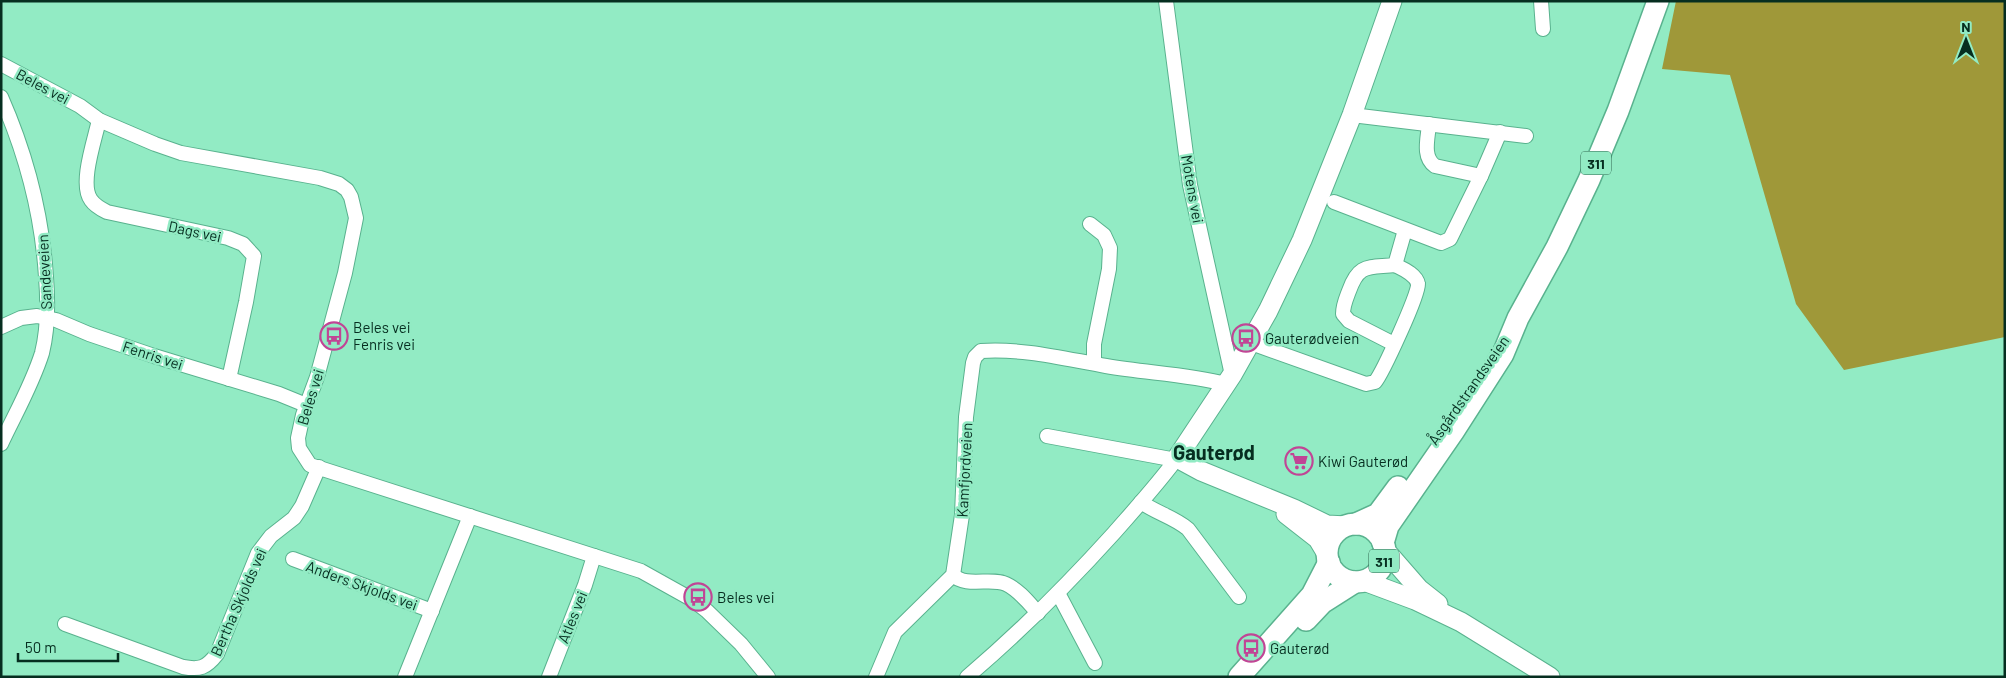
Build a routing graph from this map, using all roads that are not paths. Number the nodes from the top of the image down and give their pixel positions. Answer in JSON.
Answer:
{"nodes":[{"id":1,"x":1166,"y":1,"type":"edge"},
{"id":2,"x":1392,"y":1,"type":"edge"},
{"id":3,"x":1541,"y":1,"type":"edge"},
{"id":4,"x":1658,"y":1,"type":"edge"},
{"id":5,"x":1543,"y":29,"type":"dead end"},
{"id":6,"x":1,"y":64,"type":"edge"},
{"id":7,"x":1,"y":97,"type":"edge"},
{"id":8,"x":1352,"y":115,"type":"junction"},
{"id":9,"x":99,"y":120,"type":"junction"},
{"id":10,"x":1429,"y":124,"type":"junction"},
{"id":11,"x":1500,"y":132,"type":"junction"},
{"id":12,"x":1526,"y":136,"type":"dead end"},
{"id":13,"x":1480,"y":176,"type":"junction"},
{"id":14,"x":1334,"y":202,"type":"dead end"},
{"id":15,"x":1090,"y":224,"type":"dead end"},
{"id":16,"x":1405,"y":230,"type":"junction"},
{"id":17,"x":1395,"y":265,"type":"junction"},
{"id":18,"x":46,"y":318,"type":"junction"},
{"id":19,"x":1518,"y":318,"type":"junction"},
{"id":20,"x":1,"y":327,"type":"edge"},
{"id":21,"x":1251,"y":343,"type":"junction"},
{"id":22,"x":1394,"y":344,"type":"junction"},
{"id":23,"x":1094,"y":363,"type":"junction"},
{"id":24,"x":229,"y":379,"type":"junction"},
{"id":25,"x":1229,"y":380,"type":"junction"},
{"id":26,"x":306,"y":405,"type":"junction"},
{"id":27,"x":1047,"y":436,"type":"dead end"},
{"id":28,"x":1,"y":444,"type":"edge"},
{"id":29,"x":1177,"y":459,"type":"junction"},
{"id":30,"x":319,"y":467,"type":"junction"},
{"id":31,"x":1254,"y":493,"type":"junction"},
{"id":32,"x":1141,"y":502,"type":"junction"},
{"id":33,"x":470,"y":516,"type":"junction"},
{"id":34,"x":1352,"y":525,"type":"junction"},
{"id":35,"x":1384,"y":546,"type":"junction"},
{"id":36,"x":594,"y":556,"type":"junction"},
{"id":37,"x":1328,"y":558,"type":"junction"},
{"id":38,"x":292,"y":560,"type":"dead end"},
{"id":39,"x":953,"y":575,"type":"junction"},
{"id":40,"x":1360,"y":581,"type":"junction"},
{"id":41,"x":1058,"y":593,"type":"junction"},
{"id":42,"x":1239,"y":597,"type":"dead end"},
{"id":43,"x":432,"y":611,"type":"junction"},
{"id":44,"x":1038,"y":613,"type":"junction"},
{"id":45,"x":1461,"y":622,"type":"junction"},
{"id":46,"x":65,"y":624,"type":"dead end"},
{"id":47,"x":1095,"y":663,"type":"dead end"},
{"id":48,"x":405,"y":677,"type":"edge"},
{"id":49,"x":549,"y":677,"type":"edge"},
{"id":50,"x":768,"y":677,"type":"edge"},
{"id":51,"x":876,"y":677,"type":"edge"},
{"id":52,"x":968,"y":677,"type":"edge"},
{"id":53,"x":1239,"y":677,"type":"edge"},
{"id":54,"x":1250,"y":677,"type":"edge"},
{"id":55,"x":1550,"y":677,"type":"edge"}],
"edges":[{"from":1,"to":25,"type":"street","name":"Motens vei"},
{"from":2,"to":8,"type":"main road"},
{"from":3,"to":5,"type":"street"},
{"from":4,"to":19,"type":"main road","name":"Åsgårdstrandsveien","number":"311"},
{"from":6,"to":9,"type":"street","name":"Beles vei"},
{"from":7,"to":18,"type":"street","name":"Sandeveien"},
{"from":8,"to":10,"type":"street"},
{"from":8,"to":21,"type":"main road"},
{"from":9,"to":24,"type":"street","name":"Dags vei"},
{"from":9,"to":26,"type":"street","name":"Beles vei"},
{"from":10,"to":11,"type":"street"},
{"from":10,"to":13,"type":"street"},
{"from":11,"to":12,"type":"street"},
{"from":11,"to":13,"type":"street"},
{"from":13,"to":16,"type":"street"},
{"from":14,"to":16,"type":"street"},
{"from":15,"to":23,"type":"street"},
{"from":16,"to":17,"type":"street"},
{"from":17,"to":22,"type":"street"},
{"from":17,"to":22,"type":"street"},
{"from":18,"to":20,"type":"street","name":"Fenris vei"},
{"from":18,"to":24,"type":"street","name":"Fenris vei"},
{"from":18,"to":28,"type":"street","name":"Sandeveien"},
{"from":19,"to":34,"type":"main road","name":"Åsgårdstrandsveien","number":"311"},
{"from":19,"to":35,"type":"main road","name":"Åsgårdstrandsveien","number":"311"},
{"from":21,"to":22,"type":"street"},
{"from":21,"to":25,"type":"main road"},
{"from":23,"to":25,"type":"street","name":"Kamfjordveien"},
{"from":23,"to":39,"type":"street","name":"Kamfjordveien"},
{"from":24,"to":26,"type":"street","name":"Fenris vei"},
{"from":25,"to":29,"type":"main road"},
{"from":26,"to":30,"type":"street","name":"Beles vei"},
{"from":27,"to":29,"type":"street"},
{"from":29,"to":31,"type":"main road"},
{"from":29,"to":32,"type":"street"},
{"from":30,"to":33,"type":"street","name":"Beles vei"},
{"from":30,"to":46,"type":"street","name":"Bertha Skjolds vei"},
{"from":31,"to":34,"type":"main road"},
{"from":31,"to":37,"type":"main road"},
{"from":32,"to":41,"type":"street"},
{"from":32,"to":42,"type":"street"},
{"from":33,"to":36,"type":"street","name":"Beles vei"},
{"from":33,"to":43,"type":"street","name":"Anders Skjolds vei"},
{"from":34,"to":35,"type":"main road","number":"311"},
{"from":34,"to":37,"type":"main road","name":"Åsgårdstrandsveien","number":"311"},
{"from":35,"to":40,"type":"main road","name":"Åsgårdstrandsveien","number":"311"},
{"from":35,"to":45,"type":"main road"},
{"from":36,"to":49,"type":"street","name":"Atles vei"},
{"from":36,"to":50,"type":"street","name":"Beles vei"},
{"from":37,"to":40,"type":"main road","number":"311"},
{"from":37,"to":53,"type":"main road","name":"Åsgårdstrandsveien","number":"311"},
{"from":38,"to":43,"type":"street","name":"Anders Skjolds vei"},
{"from":39,"to":44,"type":"street"},
{"from":39,"to":51,"type":"street"},
{"from":40,"to":45,"type":"main road"},
{"from":40,"to":54,"type":"main road","name":"Åsgårdstrandsveien","number":"311"},
{"from":41,"to":44,"type":"street"},
{"from":41,"to":47,"type":"street"},
{"from":43,"to":48,"type":"street","name":"Anders Skjolds vei"},
{"from":44,"to":52,"type":"street"},
{"from":45,"to":55,"type":"main road"}]}
